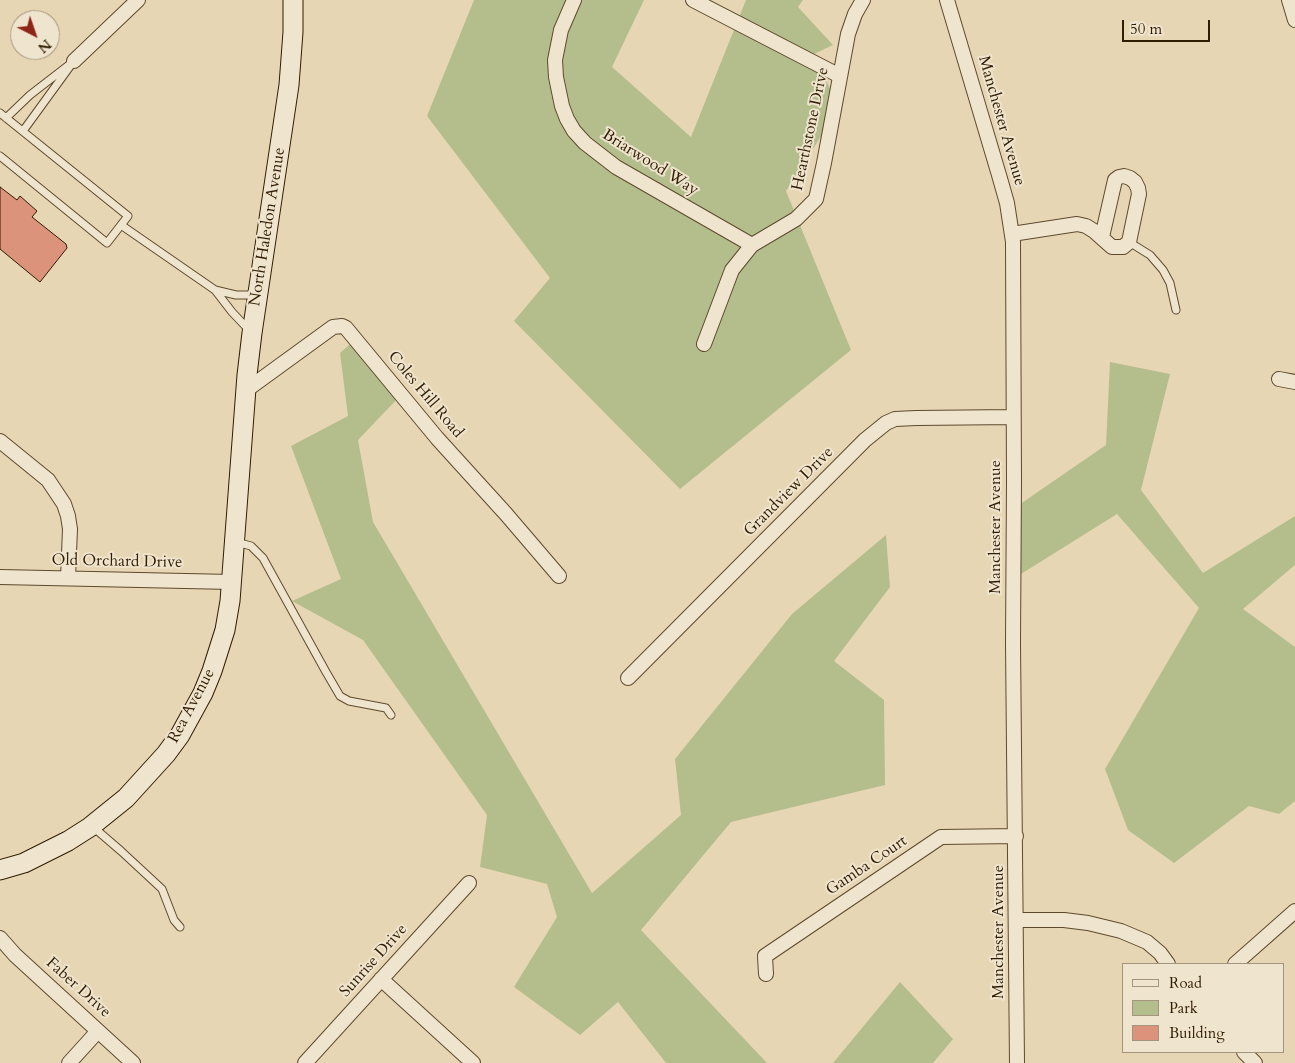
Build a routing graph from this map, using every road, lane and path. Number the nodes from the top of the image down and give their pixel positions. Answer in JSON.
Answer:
{"nodes":[{"id":1,"x":138,"y":0,"type":"edge"},
{"id":2,"x":293,"y":0,"type":"edge"},
{"id":3,"x":574,"y":0,"type":"edge"},
{"id":4,"x":693,"y":0,"type":"edge"},
{"id":5,"x":863,"y":0,"type":"edge"},
{"id":6,"x":947,"y":0,"type":"edge"},
{"id":7,"x":1289,"y":0,"type":"edge"},
{"id":8,"x":1295,"y":20,"type":"edge"},
{"id":9,"x":74,"y":61,"type":"junction"},
{"id":10,"x":840,"y":76,"type":"junction"},
{"id":11,"x":3,"y":115,"type":"edge"},
{"id":12,"x":23,"y":132,"type":"junction"},
{"id":13,"x":0,"y":156,"type":"edge"},
{"id":14,"x":121,"y":225,"type":"junction"},
{"id":15,"x":1012,"y":234,"type":"junction"},
{"id":16,"x":1102,"y":237,"type":"junction"},
{"id":17,"x":1128,"y":242,"type":"junction"},
{"id":18,"x":752,"y":245,"type":"junction"},
{"id":19,"x":215,"y":290,"type":"junction"},
{"id":20,"x":258,"y":295,"type":"junction"},
{"id":21,"x":1176,"y":310,"type":"dead end"},
{"id":22,"x":252,"y":333,"type":"junction"},
{"id":23,"x":704,"y":344,"type":"dead end"},
{"id":24,"x":1279,"y":379,"type":"dead end"},
{"id":25,"x":1295,"y":382,"type":"edge"},
{"id":26,"x":246,"y":391,"type":"junction"},
{"id":27,"x":1013,"y":417,"type":"junction"},
{"id":28,"x":0,"y":441,"type":"edge"},
{"id":29,"x":240,"y":453,"type":"joint"},
{"id":30,"x":236,"y":542,"type":"junction"},
{"id":31,"x":559,"y":576,"type":"dead end"},
{"id":32,"x":0,"y":577,"type":"edge"},
{"id":33,"x":68,"y":578,"type":"junction"},
{"id":34,"x":232,"y":582,"type":"junction"},
{"id":35,"x":628,"y":678,"type":"dead end"},
{"id":36,"x":391,"y":715,"type":"dead end"},
{"id":37,"x":92,"y":826,"type":"junction"},
{"id":38,"x":1016,"y":836,"type":"junction"},
{"id":39,"x":0,"y":870,"type":"edge"},
{"id":40,"x":470,"y":882,"type":"dead end"},
{"id":41,"x":1295,"y":911,"type":"edge"},
{"id":42,"x":1016,"y":920,"type":"junction"},
{"id":43,"x":180,"y":927,"type":"dead end"},
{"id":44,"x":0,"y":938,"type":"edge"},
{"id":45,"x":1167,"y":963,"type":"edge"},
{"id":46,"x":1236,"y":963,"type":"edge"},
{"id":47,"x":766,"y":974,"type":"dead end"},
{"id":48,"x":381,"y":980,"type":"junction"},
{"id":49,"x":98,"y":1031,"type":"junction"},
{"id":50,"x":1245,"y":1053,"type":"edge"},
{"id":51,"x":69,"y":1063,"type":"edge"},
{"id":52,"x":133,"y":1063,"type":"edge"},
{"id":53,"x":305,"y":1063,"type":"edge"},
{"id":54,"x":473,"y":1063,"type":"edge"},
{"id":55,"x":1017,"y":1063,"type":"edge"},
{"id":56,"x":1255,"y":1063,"type":"edge"}],
"edges":[{"from":1,"to":9,"type":"street"},
{"from":2,"to":20,"type":"street","name":"North Haledon Avenue"},
{"from":3,"to":18,"type":"street","name":"Briarwood Way"},
{"from":4,"to":10,"type":"street"},
{"from":5,"to":10,"type":"street","name":"Hearthstone Drive"},
{"from":6,"to":15,"type":"street","name":"Manchester Avenue"},
{"from":7,"to":8,"type":"street"},
{"from":9,"to":11,"type":"lane"},
{"from":9,"to":12,"type":"lane"},
{"from":10,"to":18,"type":"street","name":"Hearthstone Drive"},
{"from":11,"to":12,"type":"lane"},
{"from":12,"to":14,"type":"lane"},
{"from":13,"to":14,"type":"lane"},
{"from":14,"to":19,"type":"lane"},
{"from":15,"to":16,"type":"street"},
{"from":15,"to":27,"type":"street","name":"Manchester Avenue"},
{"from":16,"to":17,"type":"street"},
{"from":16,"to":17,"type":"street"},
{"from":17,"to":21,"type":"lane"},
{"from":18,"to":23,"type":"street","name":"Hearthstone Drive"},
{"from":19,"to":20,"type":"lane"},
{"from":19,"to":22,"type":"lane"},
{"from":20,"to":22,"type":"street","name":"North Haledon Avenue"},
{"from":22,"to":26,"type":"street","name":"North Haledon Avenue"},
{"from":24,"to":25,"type":"street"},
{"from":26,"to":29,"type":"street","name":"North Haledon Avenue"},
{"from":26,"to":31,"type":"street","name":"Coles Hill Road"},
{"from":27,"to":35,"type":"street","name":"Grandview Drive"},
{"from":27,"to":38,"type":"street","name":"Manchester Avenue"},
{"from":28,"to":33,"type":"street"},
{"from":29,"to":30,"type":"street","name":"Rea Avenue"},
{"from":30,"to":34,"type":"street","name":"Rea Avenue"},
{"from":30,"to":36,"type":"lane"},
{"from":32,"to":33,"type":"street","name":"Old Orchard Drive"},
{"from":33,"to":34,"type":"street","name":"Old Orchard Drive"},
{"from":34,"to":37,"type":"street","name":"Rea Avenue"},
{"from":37,"to":39,"type":"street","name":"Rea Avenue"},
{"from":37,"to":43,"type":"lane"},
{"from":38,"to":42,"type":"street","name":"Manchester Avenue"},
{"from":38,"to":47,"type":"street","name":"Gamba Court"},
{"from":40,"to":48,"type":"street","name":"Sunrise Drive"},
{"from":41,"to":46,"type":"street"},
{"from":42,"to":45,"type":"street"},
{"from":42,"to":55,"type":"street","name":"Manchester Avenue"},
{"from":44,"to":49,"type":"street","name":"Faber Drive"},
{"from":48,"to":53,"type":"street","name":"Sunrise Drive"},
{"from":48,"to":54,"type":"street"},
{"from":49,"to":51,"type":"street"},
{"from":49,"to":52,"type":"street","name":"Faber Drive"},
{"from":50,"to":56,"type":"street"}]}
